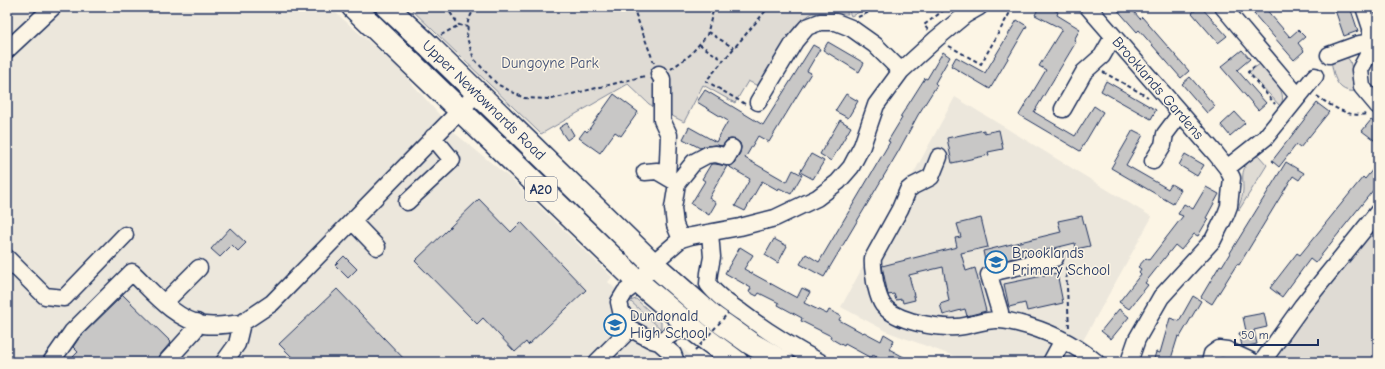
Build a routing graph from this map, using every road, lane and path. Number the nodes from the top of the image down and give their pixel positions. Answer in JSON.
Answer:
{"nodes":[{"id":1,"x":53,"y":7,"type":"edge"},
{"id":2,"x":353,"y":7,"type":"edge"},
{"id":3,"x":387,"y":7,"type":"edge"},
{"id":4,"x":446,"y":7,"type":"edge"},
{"id":5,"x":475,"y":7,"type":"edge"},
{"id":6,"x":633,"y":7,"type":"edge"},
{"id":7,"x":714,"y":7,"type":"edge"},
{"id":8,"x":769,"y":7,"type":"edge"},
{"id":9,"x":979,"y":7,"type":"edge"},
{"id":10,"x":1013,"y":7,"type":"edge"},
{"id":11,"x":1088,"y":7,"type":"edge"},
{"id":12,"x":1223,"y":7,"type":"edge"},
{"id":13,"x":1364,"y":7,"type":"edge"},
{"id":14,"x":459,"y":25,"type":"junction"},
{"id":15,"x":468,"y":27,"type":"junction"},
{"id":16,"x":708,"y":32,"type":"junction"},
{"id":17,"x":440,"y":37,"type":"dead end"},
{"id":18,"x":1113,"y":37,"type":"junction"},
{"id":19,"x":936,"y":39,"type":"junction"},
{"id":20,"x":700,"y":44,"type":"junction"},
{"id":21,"x":734,"y":48,"type":"junction"},
{"id":22,"x":7,"y":50,"type":"edge"},
{"id":23,"x":1372,"y":51,"type":"edge"},
{"id":24,"x":1329,"y":55,"type":"dead end"},
{"id":25,"x":1266,"y":57,"type":"junction"},
{"id":26,"x":723,"y":60,"type":"junction"},
{"id":27,"x":1092,"y":65,"type":"junction"},
{"id":28,"x":901,"y":71,"type":"junction"},
{"id":29,"x":658,"y":74,"type":"junction"},
{"id":30,"x":1315,"y":76,"type":"dead end"},
{"id":31,"x":1301,"y":92,"type":"junction"},
{"id":32,"x":477,"y":93,"type":"junction"},
{"id":33,"x":1167,"y":99,"type":"junction"},
{"id":34,"x":758,"y":102,"type":"joint"},
{"id":35,"x":1064,"y":109,"type":"dead end"},
{"id":36,"x":460,"y":110,"type":"junction"},
{"id":37,"x":1374,"y":110,"type":"edge"},
{"id":38,"x":1180,"y":114,"type":"junction"},
{"id":39,"x":1284,"y":114,"type":"junction"},
{"id":40,"x":433,"y":137,"type":"junction"},
{"id":41,"x":732,"y":148,"type":"dead end"},
{"id":42,"x":940,"y":157,"type":"dead end"},
{"id":43,"x":1153,"y":162,"type":"dead end"},
{"id":44,"x":1227,"y":168,"type":"junction"},
{"id":45,"x":645,"y":172,"type":"dead end"},
{"id":46,"x":672,"y":179,"type":"junction"},
{"id":47,"x":407,"y":202,"type":"dead end"},
{"id":48,"x":1378,"y":212,"type":"edge"},
{"id":49,"x":352,"y":221,"type":"junction"},
{"id":50,"x":710,"y":233,"type":"junction"},
{"id":51,"x":125,"y":234,"type":"dead end"},
{"id":52,"x":681,"y":239,"type":"junction"},
{"id":53,"x":377,"y":247,"type":"dead end"},
{"id":54,"x":7,"y":258,"type":"edge"},
{"id":55,"x":1055,"y":258,"type":"joint"},
{"id":56,"x":654,"y":265,"type":"junction"},
{"id":57,"x":199,"y":268,"type":"dead end"},
{"id":58,"x":638,"y":282,"type":"junction"},
{"id":59,"x":164,"y":303,"type":"junction"},
{"id":60,"x":728,"y":314,"type":"dead end"},
{"id":61,"x":1000,"y":320,"type":"junction"},
{"id":62,"x":197,"y":322,"type":"junction"},
{"id":63,"x":242,"y":323,"type":"junction"},
{"id":64,"x":1069,"y":325,"type":"dead end"},
{"id":65,"x":627,"y":327,"type":"junction"},
{"id":66,"x":1063,"y":340,"type":"junction"},
{"id":67,"x":659,"y":342,"type":"junction"},
{"id":68,"x":697,"y":342,"type":"junction"},
{"id":69,"x":51,"y":362,"type":"edge"},
{"id":70,"x":166,"y":362,"type":"edge"},
{"id":71,"x":224,"y":362,"type":"edge"},
{"id":72,"x":597,"y":362,"type":"edge"},
{"id":73,"x":676,"y":362,"type":"edge"},
{"id":74,"x":737,"y":362,"type":"edge"},
{"id":75,"x":783,"y":362,"type":"edge"},
{"id":76,"x":820,"y":362,"type":"edge"},
{"id":77,"x":1051,"y":362,"type":"edge"},
{"id":78,"x":1096,"y":362,"type":"edge"},
{"id":79,"x":1129,"y":362,"type":"edge"},
{"id":80,"x":1210,"y":362,"type":"edge"},
{"id":81,"x":1253,"y":362,"type":"edge"},
{"id":82,"x":1262,"y":362,"type":"edge"}],
"edges":[{"from":1,"to":22,"type":"street"},
{"from":2,"to":36,"type":"highway","name":"Upper Newtownards Road","number":"A20"},
{"from":3,"to":32,"type":"highway","name":"Upper Newtownards Road","number":"A20"},
{"from":4,"to":14,"type":"path"},
{"from":5,"to":15,"type":"path"},
{"from":6,"to":29,"type":"path"},
{"from":7,"to":16,"type":"path"},
{"from":8,"to":21,"type":"path"},
{"from":9,"to":19,"type":"street"},
{"from":10,"to":19,"type":"path"},
{"from":11,"to":18,"type":"street","name":"Brooklands Gardens"},
{"from":12,"to":25,"type":"street"},
{"from":13,"to":23,"type":"street"},
{"from":14,"to":15,"type":"path"},
{"from":14,"to":17,"type":"path"},
{"from":15,"to":29,"type":"path"},
{"from":16,"to":20,"type":"path"},
{"from":16,"to":21,"type":"path"},
{"from":18,"to":27,"type":"street"},
{"from":18,"to":33,"type":"street","name":"Brooklands Gardens"},
{"from":19,"to":28,"type":"street"},
{"from":20,"to":26,"type":"path"},
{"from":20,"to":29,"type":"path"},
{"from":21,"to":26,"type":"path"},
{"from":23,"to":24,"type":"street"},
{"from":23,"to":37,"type":"street"},
{"from":25,"to":31,"type":"street"},
{"from":25,"to":39,"type":"path"},
{"from":26,"to":34,"type":"path"},
{"from":27,"to":33,"type":"path"},
{"from":27,"to":35,"type":"street"},
{"from":28,"to":34,"type":"street"},
{"from":28,"to":50,"type":"street"},
{"from":29,"to":46,"type":"street"},
{"from":30,"to":31,"type":"street"},
{"from":31,"to":37,"type":"path"},
{"from":31,"to":39,"type":"street"},
{"from":32,"to":36,"type":"street"},
{"from":32,"to":56,"type":"highway","name":"Upper Newtownards Road","number":"A20"},
{"from":33,"to":38,"type":"street","name":"Brooklands Gardens"},
{"from":36,"to":40,"type":"street"},
{"from":36,"to":58,"type":"highway","name":"Upper Newtownards Road","number":"A20"},
{"from":38,"to":43,"type":"street"},
{"from":38,"to":44,"type":"street","name":"Brooklands Gardens"},
{"from":39,"to":44,"type":"street"},
{"from":40,"to":47,"type":"street"},
{"from":40,"to":49,"type":"street"},
{"from":41,"to":46,"type":"street"},
{"from":42,"to":61,"type":"street"},
{"from":44,"to":79,"type":"street"},
{"from":45,"to":46,"type":"street"},
{"from":46,"to":52,"type":"street"},
{"from":48,"to":82,"type":"street"},
{"from":49,"to":53,"type":"street"},
{"from":49,"to":63,"type":"street"},
{"from":50,"to":52,"type":"street"},
{"from":50,"to":76,"type":"street"},
{"from":51,"to":54,"type":"street"},
{"from":52,"to":56,"type":"street"},
{"from":55,"to":61,"type":"street"},
{"from":55,"to":64,"type":"path"},
{"from":56,"to":58,"type":"street"},
{"from":56,"to":75,"type":"highway","name":"Upper Newtownards Road","number":"A20"},
{"from":57,"to":59,"type":"street"},
{"from":58,"to":65,"type":"street"},
{"from":58,"to":68,"type":"highway","name":"Upper Newtownards Road","number":"A20"},
{"from":59,"to":62,"type":"street"},
{"from":59,"to":69,"type":"street"},
{"from":60,"to":68,"type":"path","bridge":true},
{"from":61,"to":66,"type":"street"},
{"from":62,"to":63,"type":"street"},
{"from":62,"to":70,"type":"street"},
{"from":63,"to":71,"type":"street"},
{"from":65,"to":67,"type":"street"},
{"from":65,"to":72,"type":"street"},
{"from":66,"to":77,"type":"street"},
{"from":66,"to":78,"type":"street"},
{"from":67,"to":68,"type":"street"},
{"from":67,"to":73,"type":"street"},
{"from":68,"to":74,"type":"highway","name":"Upper Newtownards Road","number":"A20"},
{"from":80,"to":81,"type":"street"}]}
